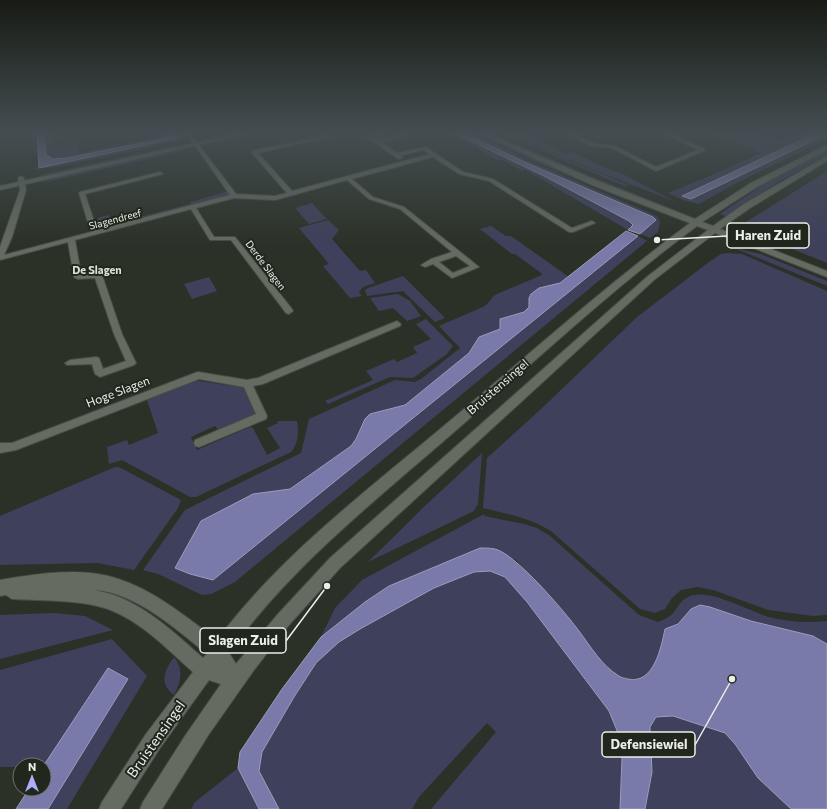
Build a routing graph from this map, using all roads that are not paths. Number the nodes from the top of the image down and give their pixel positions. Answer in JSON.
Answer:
{"nodes":[{"id":1,"x":67,"y":171,"type":"edge"},
{"id":2,"x":216,"y":171,"type":"edge"},
{"id":3,"x":270,"y":171,"type":"edge"},
{"id":4,"x":374,"y":171,"type":"edge"},
{"id":5,"x":457,"y":171,"type":"edge"},
{"id":6,"x":567,"y":171,"type":"edge"},
{"id":7,"x":586,"y":171,"type":"edge"},
{"id":8,"x":659,"y":171,"type":"edge"},
{"id":9,"x":780,"y":171,"type":"edge"},
{"id":10,"x":805,"y":171,"type":"edge"},
{"id":11,"x":663,"y":173,"type":"dead end"},
{"id":12,"x":160,"y":174,"type":"dead end"},
{"id":13,"x":348,"y":178,"type":"junction"},
{"id":14,"x":21,"y":181,"type":"junction"},
{"id":15,"x":0,"y":183,"type":"edge"},
{"id":16,"x":0,"y":188,"type":"edge"},
{"id":17,"x":290,"y":193,"type":"junction"},
{"id":18,"x":234,"y":196,"type":"junction"},
{"id":19,"x":193,"y":208,"type":"junction"},
{"id":20,"x":698,"y":220,"type":"junction"},
{"id":21,"x":592,"y":223,"type":"dead end"},
{"id":22,"x":717,"y":228,"type":"junction"},
{"id":23,"x":95,"y":234,"type":"junction"},
{"id":24,"x":71,"y":240,"type":"junction"},
{"id":25,"x":457,"y":253,"type":"junction"},
{"id":26,"x":0,"y":257,"type":"edge"},
{"id":27,"x":434,"y":261,"type":"junction"},
{"id":28,"x":425,"y":265,"type":"dead end"},
{"id":29,"x":827,"y":266,"type":"edge"},
{"id":30,"x":827,"y":274,"type":"edge"},
{"id":31,"x":290,"y":311,"type":"dead end"},
{"id":32,"x":397,"y":324,"type":"dead end"},
{"id":33,"x":70,"y":363,"type":"dead end"},
{"id":34,"x":247,"y":384,"type":"junction"},
{"id":35,"x":199,"y":443,"type":"dead end"},
{"id":36,"x":0,"y":448,"type":"edge"},
{"id":37,"x":0,"y":589,"type":"edge"},
{"id":38,"x":218,"y":652,"type":"junction"},
{"id":39,"x":204,"y":670,"type":"junction"},
{"id":40,"x":236,"y":679,"type":"junction"},
{"id":41,"x":109,"y":809,"type":"edge"},
{"id":42,"x":150,"y":809,"type":"edge"}],
"edges":[{"from":1,"to":14,"type":"main road"},
{"from":2,"to":18,"type":"street"},
{"from":3,"to":17,"type":"street"},
{"from":4,"to":13,"type":"street","name":"Slagendreef"},
{"from":5,"to":21,"type":"street"},
{"from":6,"to":20,"type":"main road"},
{"from":7,"to":20,"type":"main road"},
{"from":8,"to":11,"type":"street"},
{"from":9,"to":20,"type":"main road","name":"Bruistensingel"},
{"from":10,"to":22,"type":"main road","name":"Bruistensingel"},
{"from":12,"to":23,"type":"street"},
{"from":13,"to":17,"type":"street","name":"Slagendreef"},
{"from":13,"to":25,"type":"street"},
{"from":14,"to":15,"type":"main road"},
{"from":14,"to":16,"type":"main road"},
{"from":14,"to":26,"type":"street"},
{"from":17,"to":18,"type":"street","name":"Slagendreef"},
{"from":18,"to":19,"type":"street","name":"Slagendreef"},
{"from":19,"to":23,"type":"street","name":"Slagendreef"},
{"from":19,"to":31,"type":"street","name":"Derde Slagen"},
{"from":20,"to":22,"type":"main road"},
{"from":20,"to":38,"type":"main road","name":"Bruistensingel"},
{"from":22,"to":29,"type":"main road"},
{"from":22,"to":30,"type":"main road"},
{"from":22,"to":40,"type":"main road","name":"Bruistensingel"},
{"from":23,"to":24,"type":"street","name":"Slagendreef"},
{"from":24,"to":26,"type":"street","name":"Slagendreef"},
{"from":24,"to":33,"type":"street"},
{"from":25,"to":27,"type":"street"},
{"from":25,"to":27,"type":"street"},
{"from":27,"to":28,"type":"street"},
{"from":32,"to":34,"type":"street","name":"Hoge Slagen"},
{"from":34,"to":35,"type":"street"},
{"from":34,"to":36,"type":"street","name":"Hoge Slagen"},
{"from":37,"to":38,"type":"main road"},
{"from":37,"to":39,"type":"main road"},
{"from":38,"to":39,"type":"main road","name":"Bruistensingel"},
{"from":38,"to":40,"type":"main road"},
{"from":39,"to":40,"type":"main road"},
{"from":39,"to":41,"type":"main road","name":"Bruistensingel"},
{"from":40,"to":42,"type":"main road","name":"Bruistensingel"}]}
